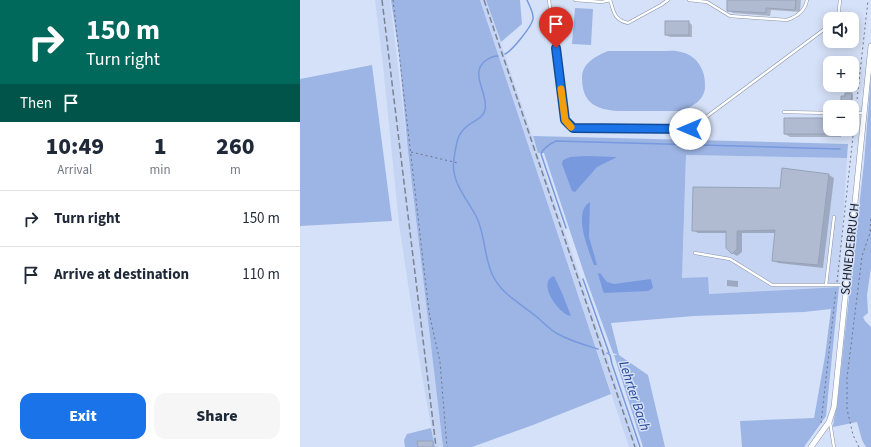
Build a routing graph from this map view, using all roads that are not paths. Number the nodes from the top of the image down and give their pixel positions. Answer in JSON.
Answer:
{"nodes":[{"id":1,"x":549,"y":0,"type":"edge"},
{"id":2,"x":574,"y":0,"type":"edge"},
{"id":3,"x":610,"y":0,"type":"edge"},
{"id":4,"x":668,"y":0,"type":"edge"},
{"id":5,"x":689,"y":0,"type":"edge"},
{"id":6,"x":807,"y":0,"type":"edge"},
{"id":7,"x":840,"y":0,"type":"edge"},
{"id":8,"x":839,"y":12,"type":"edge"},
{"id":9,"x":823,"y":30,"type":"edge"},
{"id":10,"x":871,"y":46,"type":"edge"},
{"id":11,"x":784,"y":112,"type":"dead end"},
{"id":12,"x":823,"y":113,"type":"edge"},
{"id":13,"x":859,"y":114,"type":"edge"},
{"id":14,"x":864,"y":114,"type":"junction"},
{"id":15,"x":834,"y":217,"type":"dead end"},
{"id":16,"x":695,"y":253,"type":"dead end"},
{"id":17,"x":826,"y":285,"type":"junction"},
{"id":18,"x":846,"y":285,"type":"junction"},
{"id":19,"x":829,"y":422,"type":"junction"},
{"id":20,"x":811,"y":447,"type":"edge"},
{"id":21,"x":834,"y":447,"type":"edge"}],
"edges":[{"from":1,"to":9,"type":"lane"},
{"from":2,"to":3,"type":"lane"},
{"from":3,"to":4,"type":"lane"},
{"from":5,"to":6,"type":"lane"},
{"from":7,"to":8,"type":"lane"},
{"from":10,"to":14,"type":"street","name":"SCHNEDEBRUCH"},
{"from":11,"to":12,"type":"lane"},
{"from":13,"to":14,"type":"lane"},
{"from":14,"to":18,"type":"street","name":"SCHNEDEBRUCH"},
{"from":15,"to":17,"type":"lane"},
{"from":16,"to":17,"type":"lane"},
{"from":17,"to":18,"type":"lane"},
{"from":18,"to":19,"type":"street","name":"SCHNEDEBRUCH"},
{"from":19,"to":20,"type":"street","name":"SCHNEDEBRUCH"},
{"from":19,"to":21,"type":"lane"}]}
